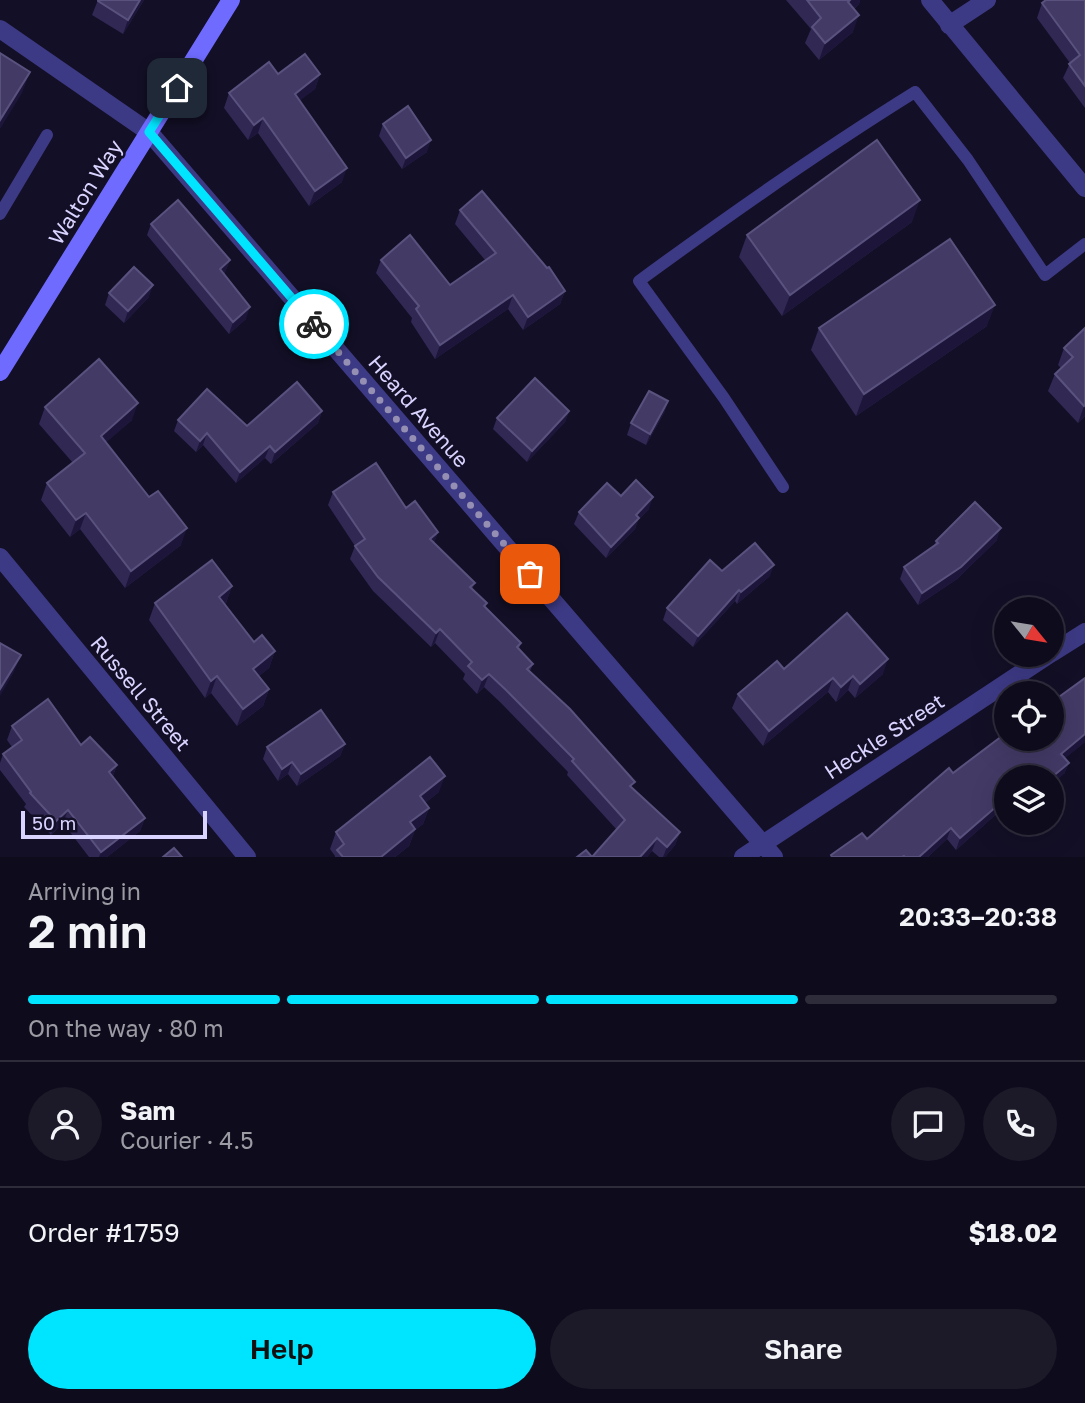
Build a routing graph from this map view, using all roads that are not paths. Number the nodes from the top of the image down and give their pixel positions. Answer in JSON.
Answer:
{"nodes":[{"id":1,"x":231,"y":0,"type":"edge"},
{"id":2,"x":930,"y":0,"type":"edge"},
{"id":3,"x":987,"y":0,"type":"edge"},
{"id":4,"x":949,"y":26,"type":"junction"},
{"id":5,"x":0,"y":29,"type":"edge"},
{"id":6,"x":149,"y":132,"type":"junction"},
{"id":7,"x":47,"y":135,"type":"dead end"},
{"id":8,"x":1083,"y":182,"type":"edge"},
{"id":9,"x":0,"y":214,"type":"edge"},
{"id":10,"x":1085,"y":244,"type":"edge"},
{"id":11,"x":1,"y":369,"type":"edge"},
{"id":12,"x":783,"y":487,"type":"dead end"},
{"id":13,"x":0,"y":557,"type":"edge"},
{"id":14,"x":1085,"y":632,"type":"edge"},
{"id":15,"x":1064,"y":646,"type":"edge"},
{"id":16,"x":1032,"y":667,"type":"edge"},
{"id":17,"x":768,"y":850,"type":"edge"},
{"id":18,"x":247,"y":857,"type":"edge"},
{"id":19,"x":743,"y":857,"type":"edge"}],
"edges":[{"from":1,"to":6,"type":"main road","name":"Walton Way"},
{"from":2,"to":4,"type":"street"},
{"from":3,"to":4,"type":"street"},
{"from":4,"to":8,"type":"street"},
{"from":5,"to":6,"type":"street","name":"Heard Avenue"},
{"from":6,"to":11,"type":"main road","name":"Walton Way"},
{"from":6,"to":17,"type":"street","name":"Heard Avenue"},
{"from":7,"to":9,"type":"lane"},
{"from":10,"to":12,"type":"lane"},
{"from":13,"to":18,"type":"street","name":"Russell Street"},
{"from":14,"to":15,"type":"street","name":"Heckle Street"},
{"from":16,"to":17,"type":"street","name":"Heckle Street"},
{"from":17,"to":19,"type":"street","name":"Heckle Street"}]}
